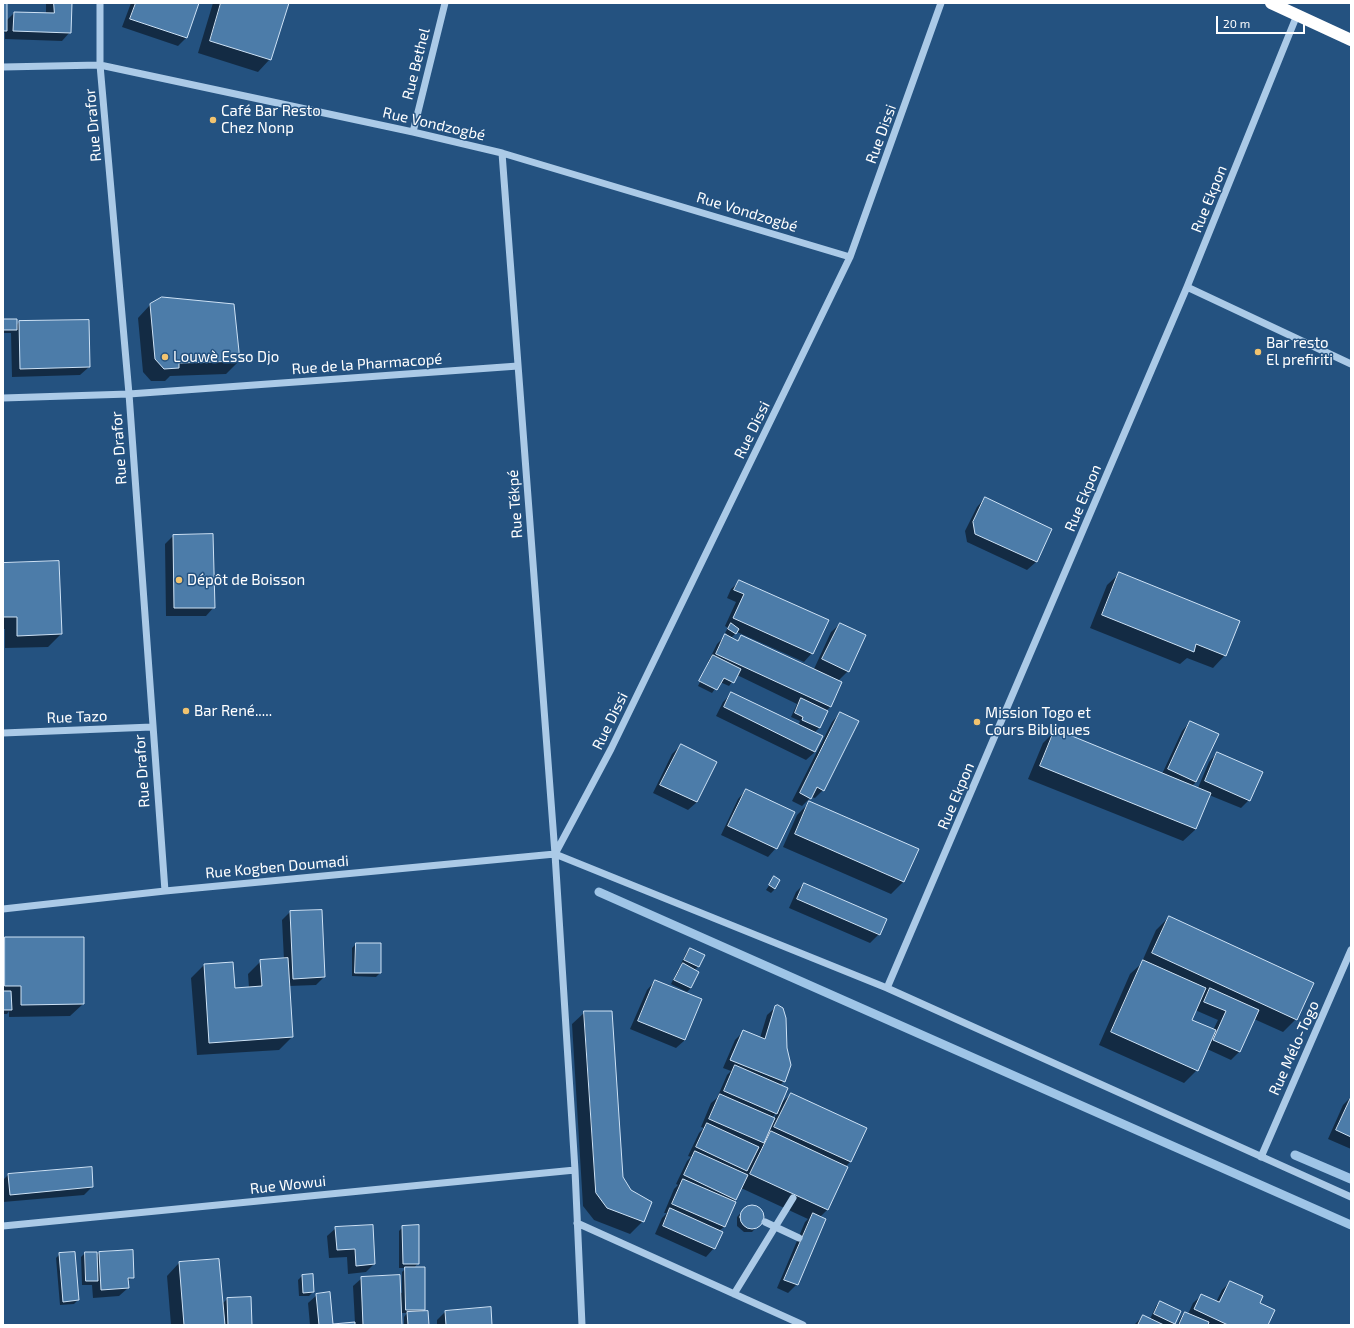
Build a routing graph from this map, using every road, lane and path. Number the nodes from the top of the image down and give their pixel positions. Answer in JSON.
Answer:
{"nodes":[{"id":1,"x":100,"y":3,"type":"edge"},
{"id":2,"x":445,"y":3,"type":"edge"},
{"id":3,"x":941,"y":3,"type":"edge"},
{"id":4,"x":1271,"y":3,"type":"edge"},
{"id":5,"x":1297,"y":15,"type":"junction"},
{"id":6,"x":1351,"y":40,"type":"edge"},
{"id":7,"x":100,"y":65,"type":"junction"},
{"id":8,"x":3,"y":67,"type":"edge"},
{"id":9,"x":413,"y":132,"type":"junction"},
{"id":10,"x":502,"y":153,"type":"junction"},
{"id":11,"x":850,"y":257,"type":"junction"},
{"id":12,"x":1187,"y":288,"type":"junction"},
{"id":13,"x":1351,"y":364,"type":"edge"},
{"id":14,"x":518,"y":366,"type":"junction"},
{"id":15,"x":129,"y":394,"type":"junction"},
{"id":16,"x":3,"y":398,"type":"edge"},
{"id":17,"x":152,"y":727,"type":"junction"},
{"id":18,"x":3,"y":734,"type":"edge"},
{"id":19,"x":555,"y":854,"type":"junction"},
{"id":20,"x":165,"y":891,"type":"junction"},
{"id":21,"x":3,"y":908,"type":"edge"},
{"id":22,"x":1351,"y":950,"type":"edge"},
{"id":23,"x":887,"y":988,"type":"junction"},
{"id":24,"x":1261,"y":1157,"type":"junction"},
{"id":25,"x":575,"y":1170,"type":"junction"},
{"id":26,"x":1351,"y":1197,"type":"edge"},
{"id":27,"x":793,"y":1198,"type":"dead end"},
{"id":28,"x":766,"y":1222,"type":"dead end"},
{"id":29,"x":577,"y":1223,"type":"junction"},
{"id":30,"x":3,"y":1226,"type":"edge"},
{"id":31,"x":775,"y":1227,"type":"junction"},
{"id":32,"x":799,"y":1238,"type":"dead end"},
{"id":33,"x":734,"y":1294,"type":"junction"},
{"id":34,"x":582,"y":1325,"type":"edge"},
{"id":35,"x":803,"y":1325,"type":"edge"}],
"edges":[{"from":1,"to":7,"type":"street","name":"Rue Drafor"},
{"from":2,"to":9,"type":"street","name":"Rue Bethel"},
{"from":3,"to":11,"type":"street","name":"Rue Dissi"},
{"from":4,"to":5,"type":"highway"},
{"from":5,"to":6,"type":"highway"},
{"from":5,"to":12,"type":"street","name":"Rue Ekpon"},
{"from":7,"to":8,"type":"street","name":"Rue Vondzogbé"},
{"from":7,"to":9,"type":"street","name":"Rue Vondzogbé"},
{"from":7,"to":15,"type":"street","name":"Rue Drafor"},
{"from":9,"to":10,"type":"street","name":"Rue Vondzogbé"},
{"from":10,"to":11,"type":"street","name":"Rue Vondzogbé"},
{"from":10,"to":14,"type":"street","name":"Rue Tékpé"},
{"from":11,"to":19,"type":"street","name":"Rue Dissi"},
{"from":12,"to":13,"type":"street"},
{"from":12,"to":23,"type":"street","name":"Rue Ekpon"},
{"from":14,"to":15,"type":"street","name":"Rue de la Pharmacopé"},
{"from":14,"to":19,"type":"street","name":"Rue Tékpé"},
{"from":15,"to":16,"type":"street","name":"Rue de la Pharmacopé"},
{"from":15,"to":17,"type":"street","name":"Rue Drafor"},
{"from":17,"to":18,"type":"street","name":"Rue Tazo"},
{"from":17,"to":20,"type":"street","name":"Rue Drafor"},
{"from":19,"to":20,"type":"street","name":"Rue Kogben Doumadi"},
{"from":19,"to":23,"type":"street"},
{"from":19,"to":25,"type":"street","name":"Rue Tékpé"},
{"from":20,"to":21,"type":"street","name":"Rue Kogben Doumadi"},
{"from":22,"to":24,"type":"street","name":"Rue Mélo-Togo"},
{"from":23,"to":24,"type":"street"},
{"from":24,"to":26,"type":"street"},
{"from":25,"to":29,"type":"street","name":"Rue Tékpé"},
{"from":25,"to":30,"type":"street","name":"Rue Wowui"},
{"from":27,"to":31,"type":"street"},
{"from":28,"to":31,"type":"street"},
{"from":29,"to":33,"type":"street"},
{"from":29,"to":34,"type":"street","name":"Rue Tékpé"},
{"from":31,"to":32,"type":"street"},
{"from":31,"to":33,"type":"street"},
{"from":33,"to":35,"type":"street"}]}
